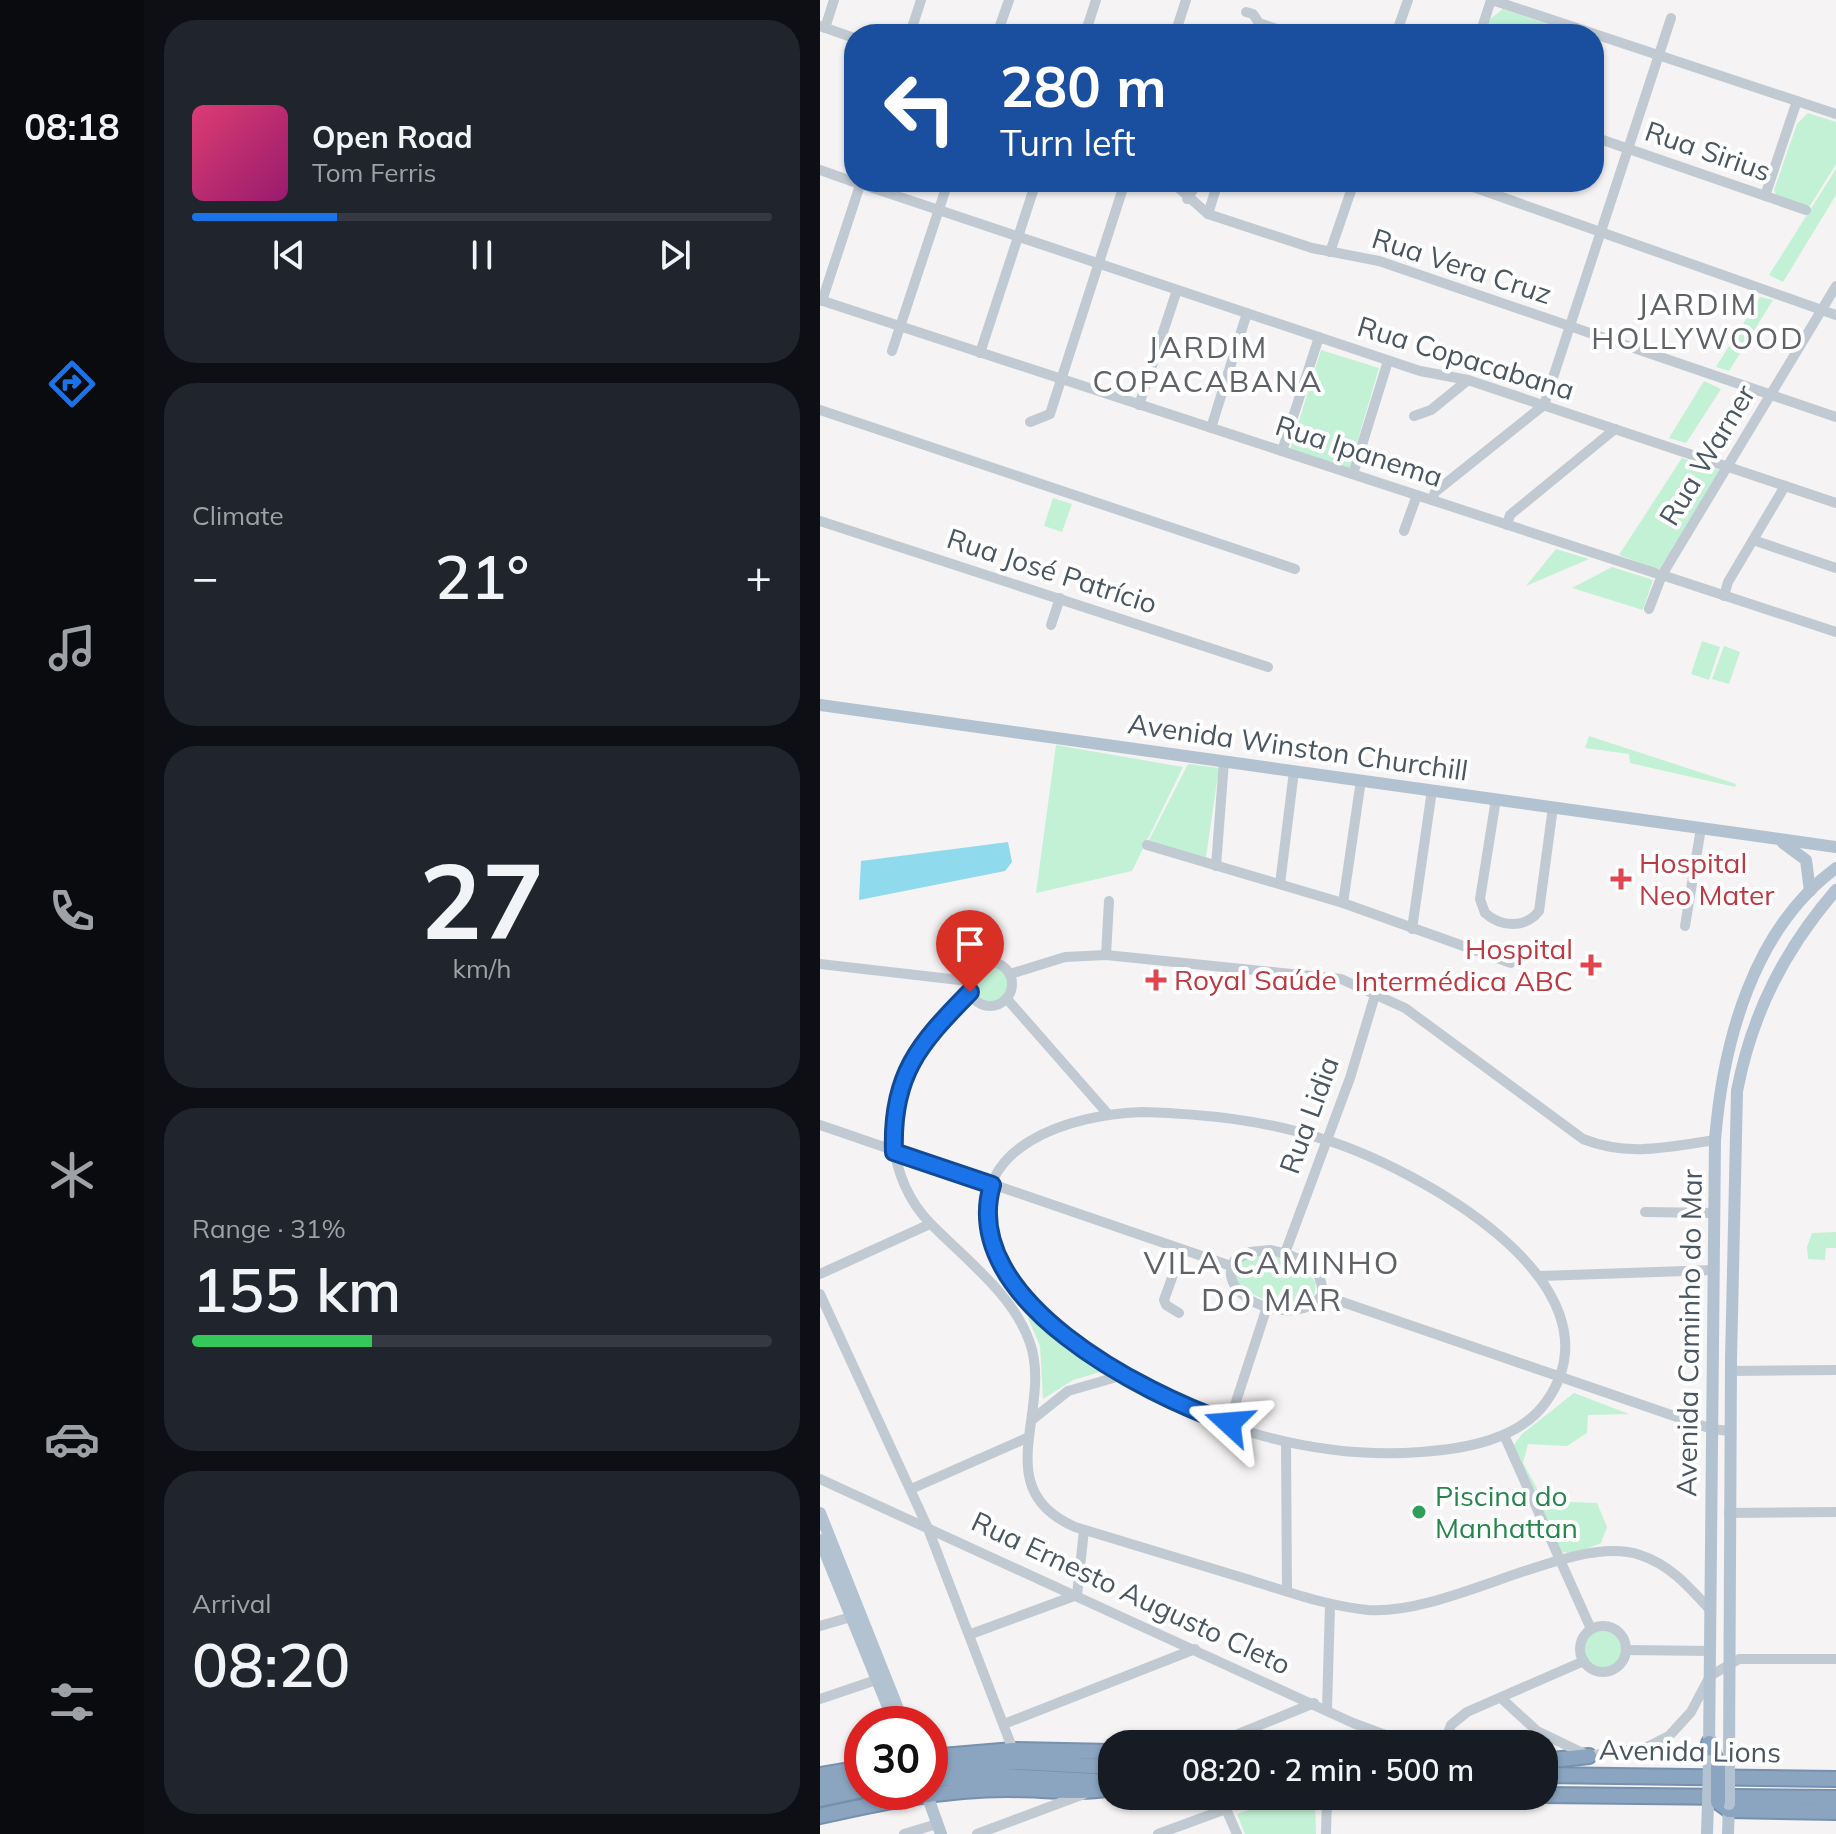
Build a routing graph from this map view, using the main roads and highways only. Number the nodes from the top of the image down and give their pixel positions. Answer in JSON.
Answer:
{"nodes":[{"id":1,"x":820,"y":705,"type":"edge"},
{"id":2,"x":1769,"y":837,"type":"junction"},
{"id":3,"x":1830,"y":846,"type":"edge"},
{"id":4,"x":1808,"y":865,"type":"junction"},
{"id":5,"x":1836,"y":868,"type":"edge"},
{"id":6,"x":1836,"y":890,"type":"edge"},
{"id":7,"x":1810,"y":891,"type":"junction"},
{"id":8,"x":1715,"y":1140,"type":"junction"},
{"id":9,"x":1735,"y":1157,"type":"junction"},
{"id":10,"x":820,"y":1513,"type":"edge"},
{"id":11,"x":820,"y":1540,"type":"edge"},
{"id":12,"x":881,"y":1678,"type":"junction"},
{"id":13,"x":890,"y":1706,"type":"edge"},
{"id":14,"x":895,"y":1706,"type":"edge"},
{"id":15,"x":1709,"y":1743,"type":"joint"},
{"id":16,"x":1098,"y":1752,"type":"edge"},
{"id":17,"x":948,"y":1755,"type":"edge"},
{"id":18,"x":1589,"y":1756,"type":"road end"},
{"id":19,"x":1558,"y":1759,"type":"edge"},
{"id":20,"x":1719,"y":1763,"type":"junction"},
{"id":21,"x":1098,"y":1766,"type":"edge"},
{"id":22,"x":948,"y":1767,"type":"edge"},
{"id":23,"x":844,"y":1771,"type":"edge"},
{"id":24,"x":820,"y":1775,"type":"edge"},
{"id":25,"x":1558,"y":1775,"type":"edge"},
{"id":26,"x":948,"y":1778,"type":"edge"},
{"id":27,"x":1836,"y":1779,"type":"edge"},
{"id":28,"x":844,"y":1783,"type":"edge"},
{"id":29,"x":1098,"y":1784,"type":"edge"},
{"id":30,"x":820,"y":1788,"type":"edge"},
{"id":31,"x":1098,"y":1789,"type":"edge"},
{"id":32,"x":948,"y":1793,"type":"edge"},
{"id":33,"x":844,"y":1794,"type":"edge"},
{"id":34,"x":1558,"y":1795,"type":"edge"},
{"id":35,"x":1836,"y":1798,"type":"edge"},
{"id":36,"x":820,"y":1799,"type":"edge"},
{"id":37,"x":1721,"y":1805,"type":"junction"},
{"id":38,"x":849,"y":1810,"type":"edge"},
{"id":39,"x":932,"y":1810,"type":"edge"},
{"id":40,"x":1836,"y":1812,"type":"edge"},
{"id":41,"x":820,"y":1816,"type":"edge"},
{"id":42,"x":939,"y":1829,"type":"edge"},
{"id":43,"x":1707,"y":1834,"type":"edge"},
{"id":44,"x":1728,"y":1834,"type":"edge"}],
"edges":[{"from":1,"to":2,"type":"main road","name":"Avenida Winston Churchill"},
{"from":2,"to":3,"type":"main road","name":"Avenida Winston Churchill"},
{"from":2,"to":4,"type":"main road","name":"Avenida Winston Churchill"},
{"from":3,"to":4,"type":"main road"},
{"from":4,"to":7,"type":"main road"},
{"from":5,"to":7,"type":"main road","name":"Avenida Caminho do Mar"},
{"from":6,"to":9,"type":"main road","name":"Avenida Caminho do Mar"},
{"from":7,"to":8,"type":"main road","name":"Avenida Caminho do Mar"},
{"from":8,"to":9,"type":"main road"},
{"from":8,"to":15,"type":"main road","name":"Avenida Caminho do Mar"},
{"from":9,"to":20,"type":"main road","name":"Avenida Caminho do Mar"},
{"from":10,"to":12,"type":"main road"},
{"from":11,"to":12,"type":"main road"},
{"from":12,"to":13,"type":"main road"},
{"from":12,"to":14,"type":"main road"},
{"from":15,"to":20,"type":"highway"},
{"from":16,"to":17,"type":"highway"},
{"from":18,"to":19,"type":"highway"},
{"from":20,"to":37,"type":"highway","bridge":true},
{"from":21,"to":22,"type":"highway"},
{"from":23,"to":24,"type":"highway"},
{"from":25,"to":27,"type":"highway","name":"Avenida Lions"},
{"from":26,"to":29,"type":"highway"},
{"from":28,"to":30,"type":"highway"},
{"from":31,"to":32,"type":"highway"},
{"from":33,"to":36,"type":"highway"},
{"from":34,"to":35,"type":"highway","name":"Avenida Lions"},
{"from":37,"to":40,"type":"highway"},
{"from":37,"to":43,"type":"main road"},
{"from":37,"to":44,"type":"main road"},
{"from":38,"to":41,"type":"highway"},
{"from":39,"to":42,"type":"main road"}]}
